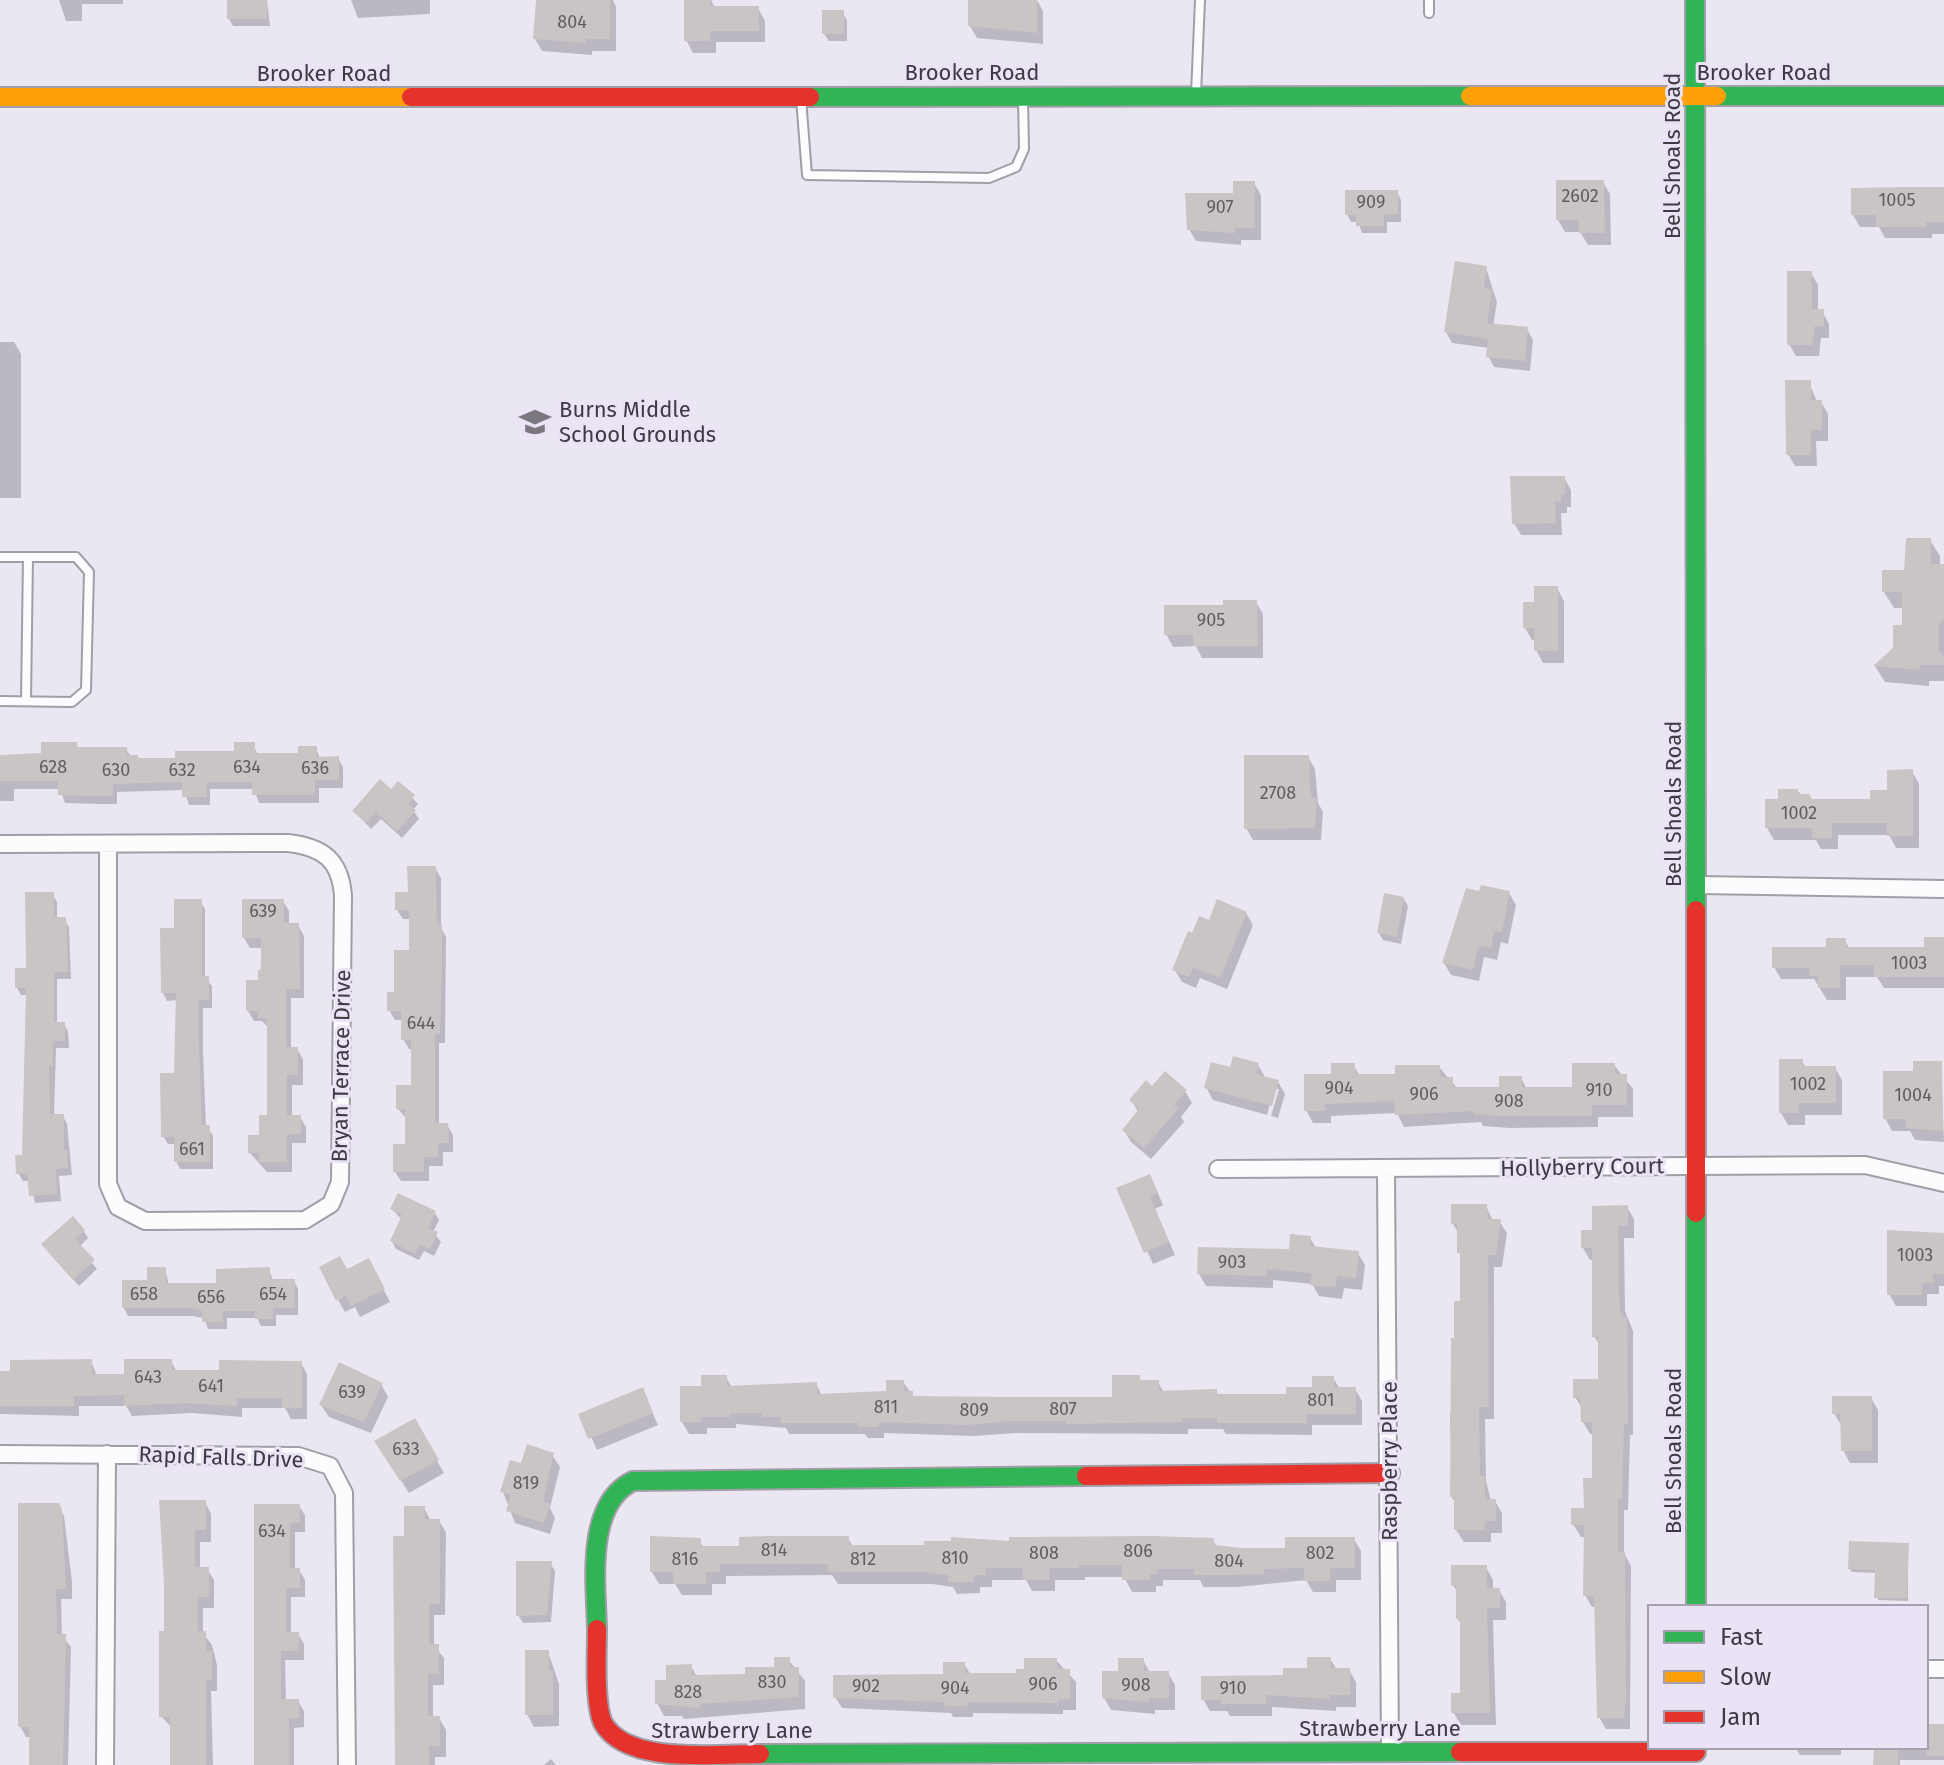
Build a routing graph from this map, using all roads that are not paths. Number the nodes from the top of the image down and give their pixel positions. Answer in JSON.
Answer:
{"nodes":[{"id":1,"x":1200,"y":0,"type":"edge"},
{"id":2,"x":1429,"y":0,"type":"edge"},
{"id":3,"x":1695,"y":0,"type":"edge"},
{"id":4,"x":1429,"y":13,"type":"dead end"},
{"id":5,"x":1196,"y":95,"type":"junction"},
{"id":6,"x":1023,"y":96,"type":"junction"},
{"id":7,"x":1696,"y":96,"type":"junction"},
{"id":8,"x":1944,"y":96,"type":"edge"},
{"id":9,"x":0,"y":97,"type":"edge"},
{"id":10,"x":801,"y":97,"type":"junction"},
{"id":11,"x":0,"y":557,"type":"edge"},
{"id":12,"x":28,"y":557,"type":"junction"},
{"id":13,"x":0,"y":701,"type":"edge"},
{"id":14,"x":26,"y":701,"type":"junction"},
{"id":15,"x":0,"y":844,"type":"edge"},
{"id":16,"x":108,"y":844,"type":"junction"},
{"id":17,"x":1698,"y":885,"type":"junction"},
{"id":18,"x":1944,"y":889,"type":"edge"},
{"id":19,"x":1697,"y":1165,"type":"junction"},
{"id":20,"x":1218,"y":1169,"type":"dead end"},
{"id":21,"x":1386,"y":1171,"type":"junction"},
{"id":22,"x":1944,"y":1183,"type":"edge"},
{"id":23,"x":0,"y":1454,"type":"edge"},
{"id":24,"x":107,"y":1454,"type":"junction"},
{"id":25,"x":1390,"y":1473,"type":"junction"},
{"id":26,"x":1696,"y":1605,"type":"edge"},
{"id":27,"x":1390,"y":1752,"type":"junction"},
{"id":28,"x":1696,"y":1755,"type":"edge"},
{"id":29,"x":818,"y":1760,"type":"edge"},
{"id":30,"x":105,"y":1765,"type":"edge"},
{"id":31,"x":347,"y":1765,"type":"edge"}],
"edges":[{"from":1,"to":5,"type":"lane"},
{"from":2,"to":4,"type":"lane"},
{"from":3,"to":7,"type":"street","name":"Bell Shoals Road"},
{"from":5,"to":6,"type":"street","name":"Brooker Road"},
{"from":5,"to":7,"type":"street","name":"Brooker Road"},
{"from":6,"to":10,"type":"street","name":"Brooker Road"},
{"from":6,"to":10,"type":"lane"},
{"from":7,"to":8,"type":"street","name":"Brooker Road"},
{"from":7,"to":17,"type":"street","name":"Bell Shoals Road"},
{"from":9,"to":10,"type":"street","name":"Brooker Road"},
{"from":11,"to":12,"type":"lane"},
{"from":12,"to":14,"type":"lane"},
{"from":12,"to":14,"type":"lane"},
{"from":13,"to":14,"type":"lane"},
{"from":15,"to":16,"type":"street","name":"Bryan Terrace Drive"},
{"from":16,"to":16,"type":"street","name":"Bryan Terrace Drive"},
{"from":17,"to":18,"type":"street"},
{"from":17,"to":19,"type":"street","name":"Bell Shoals Road"},
{"from":19,"to":21,"type":"street","name":"Hollyberry Court"},
{"from":19,"to":22,"type":"street","name":"Hollyberry Court"},
{"from":19,"to":26,"type":"street","name":"Bell Shoals Road"},
{"from":20,"to":21,"type":"street","name":"Hollyberry Court"},
{"from":21,"to":25,"type":"street","name":"Raspberry Place"},
{"from":23,"to":24,"type":"street","name":"Rapid Falls Drive"},
{"from":24,"to":30,"type":"street"},
{"from":24,"to":31,"type":"street","name":"Rapid Falls Drive"},
{"from":25,"to":27,"type":"street","name":"Raspberry Place"},
{"from":25,"to":29,"type":"street","name":"Strawberry Lane"},
{"from":27,"to":28,"type":"street","name":"Strawberry Lane"},
{"from":27,"to":29,"type":"street","name":"Strawberry Lane"}]}
